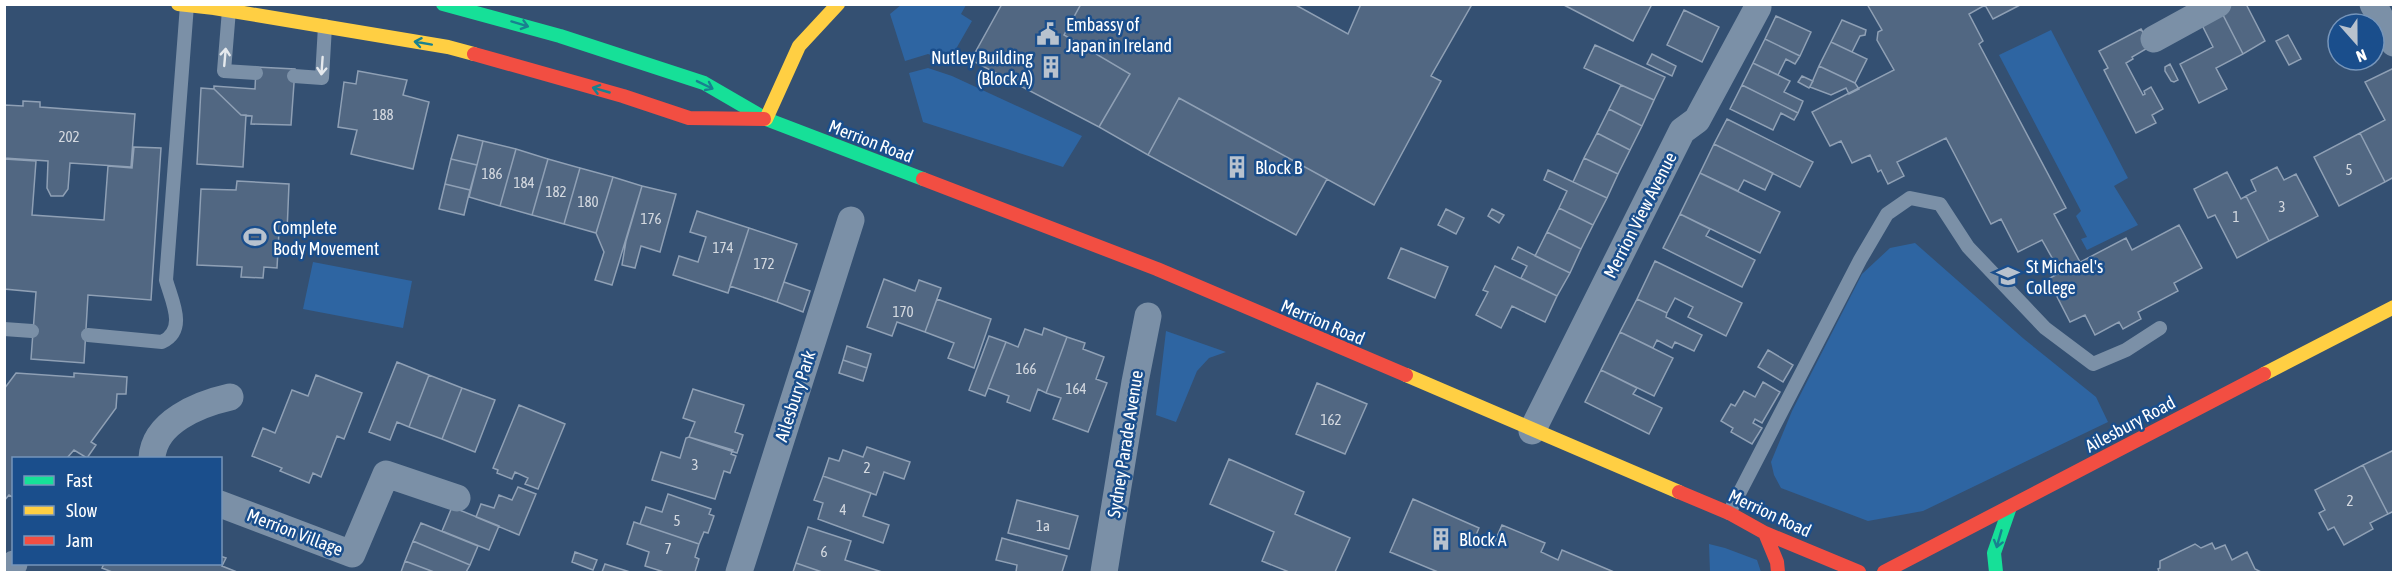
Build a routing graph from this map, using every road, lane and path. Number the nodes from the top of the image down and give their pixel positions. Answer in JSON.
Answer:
{"nodes":[{"id":1,"x":178,"y":4,"type":"edge"},
{"id":2,"x":443,"y":4,"type":"edge"},
{"id":3,"x":838,"y":4,"type":"edge"},
{"id":4,"x":2218,"y":4,"type":"edge"},
{"id":5,"x":2373,"y":4,"type":"edge"},
{"id":6,"x":187,"y":5,"type":"edge"},
{"id":7,"x":1759,"y":6,"type":"edge"},
{"id":8,"x":229,"y":10,"type":"junction"},
{"id":9,"x":325,"y":27,"type":"junction"},
{"id":10,"x":2154,"y":39,"type":"dead end"},
{"id":11,"x":2394,"y":43,"type":"edge"},
{"id":12,"x":256,"y":74,"type":"dead end"},
{"id":13,"x":294,"y":76,"type":"dead end"},
{"id":14,"x":766,"y":119,"type":"junction"},
{"id":15,"x":851,"y":220,"type":"dead end"},
{"id":16,"x":2394,"y":307,"type":"edge"},
{"id":17,"x":1148,"y":316,"type":"dead end"},
{"id":18,"x":2160,"y":328,"type":"dead end"},
{"id":19,"x":4,"y":329,"type":"edge"},
{"id":20,"x":32,"y":331,"type":"dead end"},
{"id":21,"x":88,"y":335,"type":"dead end"},
{"id":22,"x":230,"y":397,"type":"dead end"},
{"id":23,"x":1532,"y":431,"type":"junction"},
{"id":24,"x":152,"y":457,"type":"edge"},
{"id":25,"x":457,"y":498,"type":"dead end"},
{"id":26,"x":222,"y":505,"type":"edge"},
{"id":27,"x":2010,"y":507,"type":"junction"},
{"id":28,"x":1729,"y":513,"type":"junction"},
{"id":29,"x":1765,"y":532,"type":"junction"},
{"id":30,"x":349,"y":563,"type":"edge"},
{"id":31,"x":739,"y":573,"type":"edge"},
{"id":32,"x":1104,"y":573,"type":"edge"},
{"id":33,"x":1778,"y":573,"type":"edge"},
{"id":34,"x":1859,"y":573,"type":"edge"},
{"id":35,"x":1884,"y":573,"type":"edge"},
{"id":36,"x":1996,"y":573,"type":"edge"}],
"edges":[{"from":1,"to":6,"type":"main road","name":"Merrion Road"},
{"from":2,"to":14,"type":"main road","name":"Merrion Road","one_way":true},
{"from":3,"to":14,"type":"main road"},
{"from":4,"to":10,"type":"street"},
{"from":5,"to":11,"type":"street"},
{"from":6,"to":8,"type":"main road","name":"Merrion Road"},
{"from":6,"to":21,"type":"lane"},
{"from":7,"to":23,"type":"street","name":"Merrion View Avenue"},
{"from":8,"to":9,"type":"main road","name":"Merrion Road"},
{"from":12,"to":8,"type":"lane","one_way":true},
{"from":9,"to":13,"type":"lane","one_way":true},
{"from":14,"to":9,"type":"main road","name":"Merrion Road","one_way":true},
{"from":14,"to":23,"type":"main road","name":"Merrion Road"},
{"from":15,"to":31,"type":"street","name":"Ailesbury Park"},
{"from":16,"to":27,"type":"main road","name":"Ailesbury Road"},
{"from":17,"to":32,"type":"street","name":"Sydney Parade Avenue"},
{"from":18,"to":28,"type":"lane"},
{"from":19,"to":20,"type":"lane"},
{"from":22,"to":24,"type":"street"},
{"from":23,"to":28,"type":"main road","name":"Merrion Road"},
{"from":25,"to":30,"type":"street","name":"Merrion Village"},
{"from":26,"to":30,"type":"street","name":"Merrion Village"},
{"from":27,"to":35,"type":"main road","name":"Ailesbury Road"},
{"from":27,"to":36,"type":"main road","one_way":true},
{"from":28,"to":29,"type":"main road","name":"Merrion Road"},
{"from":29,"to":33,"type":"main road"},
{"from":29,"to":34,"type":"main road","name":"Merrion Road"}]}
